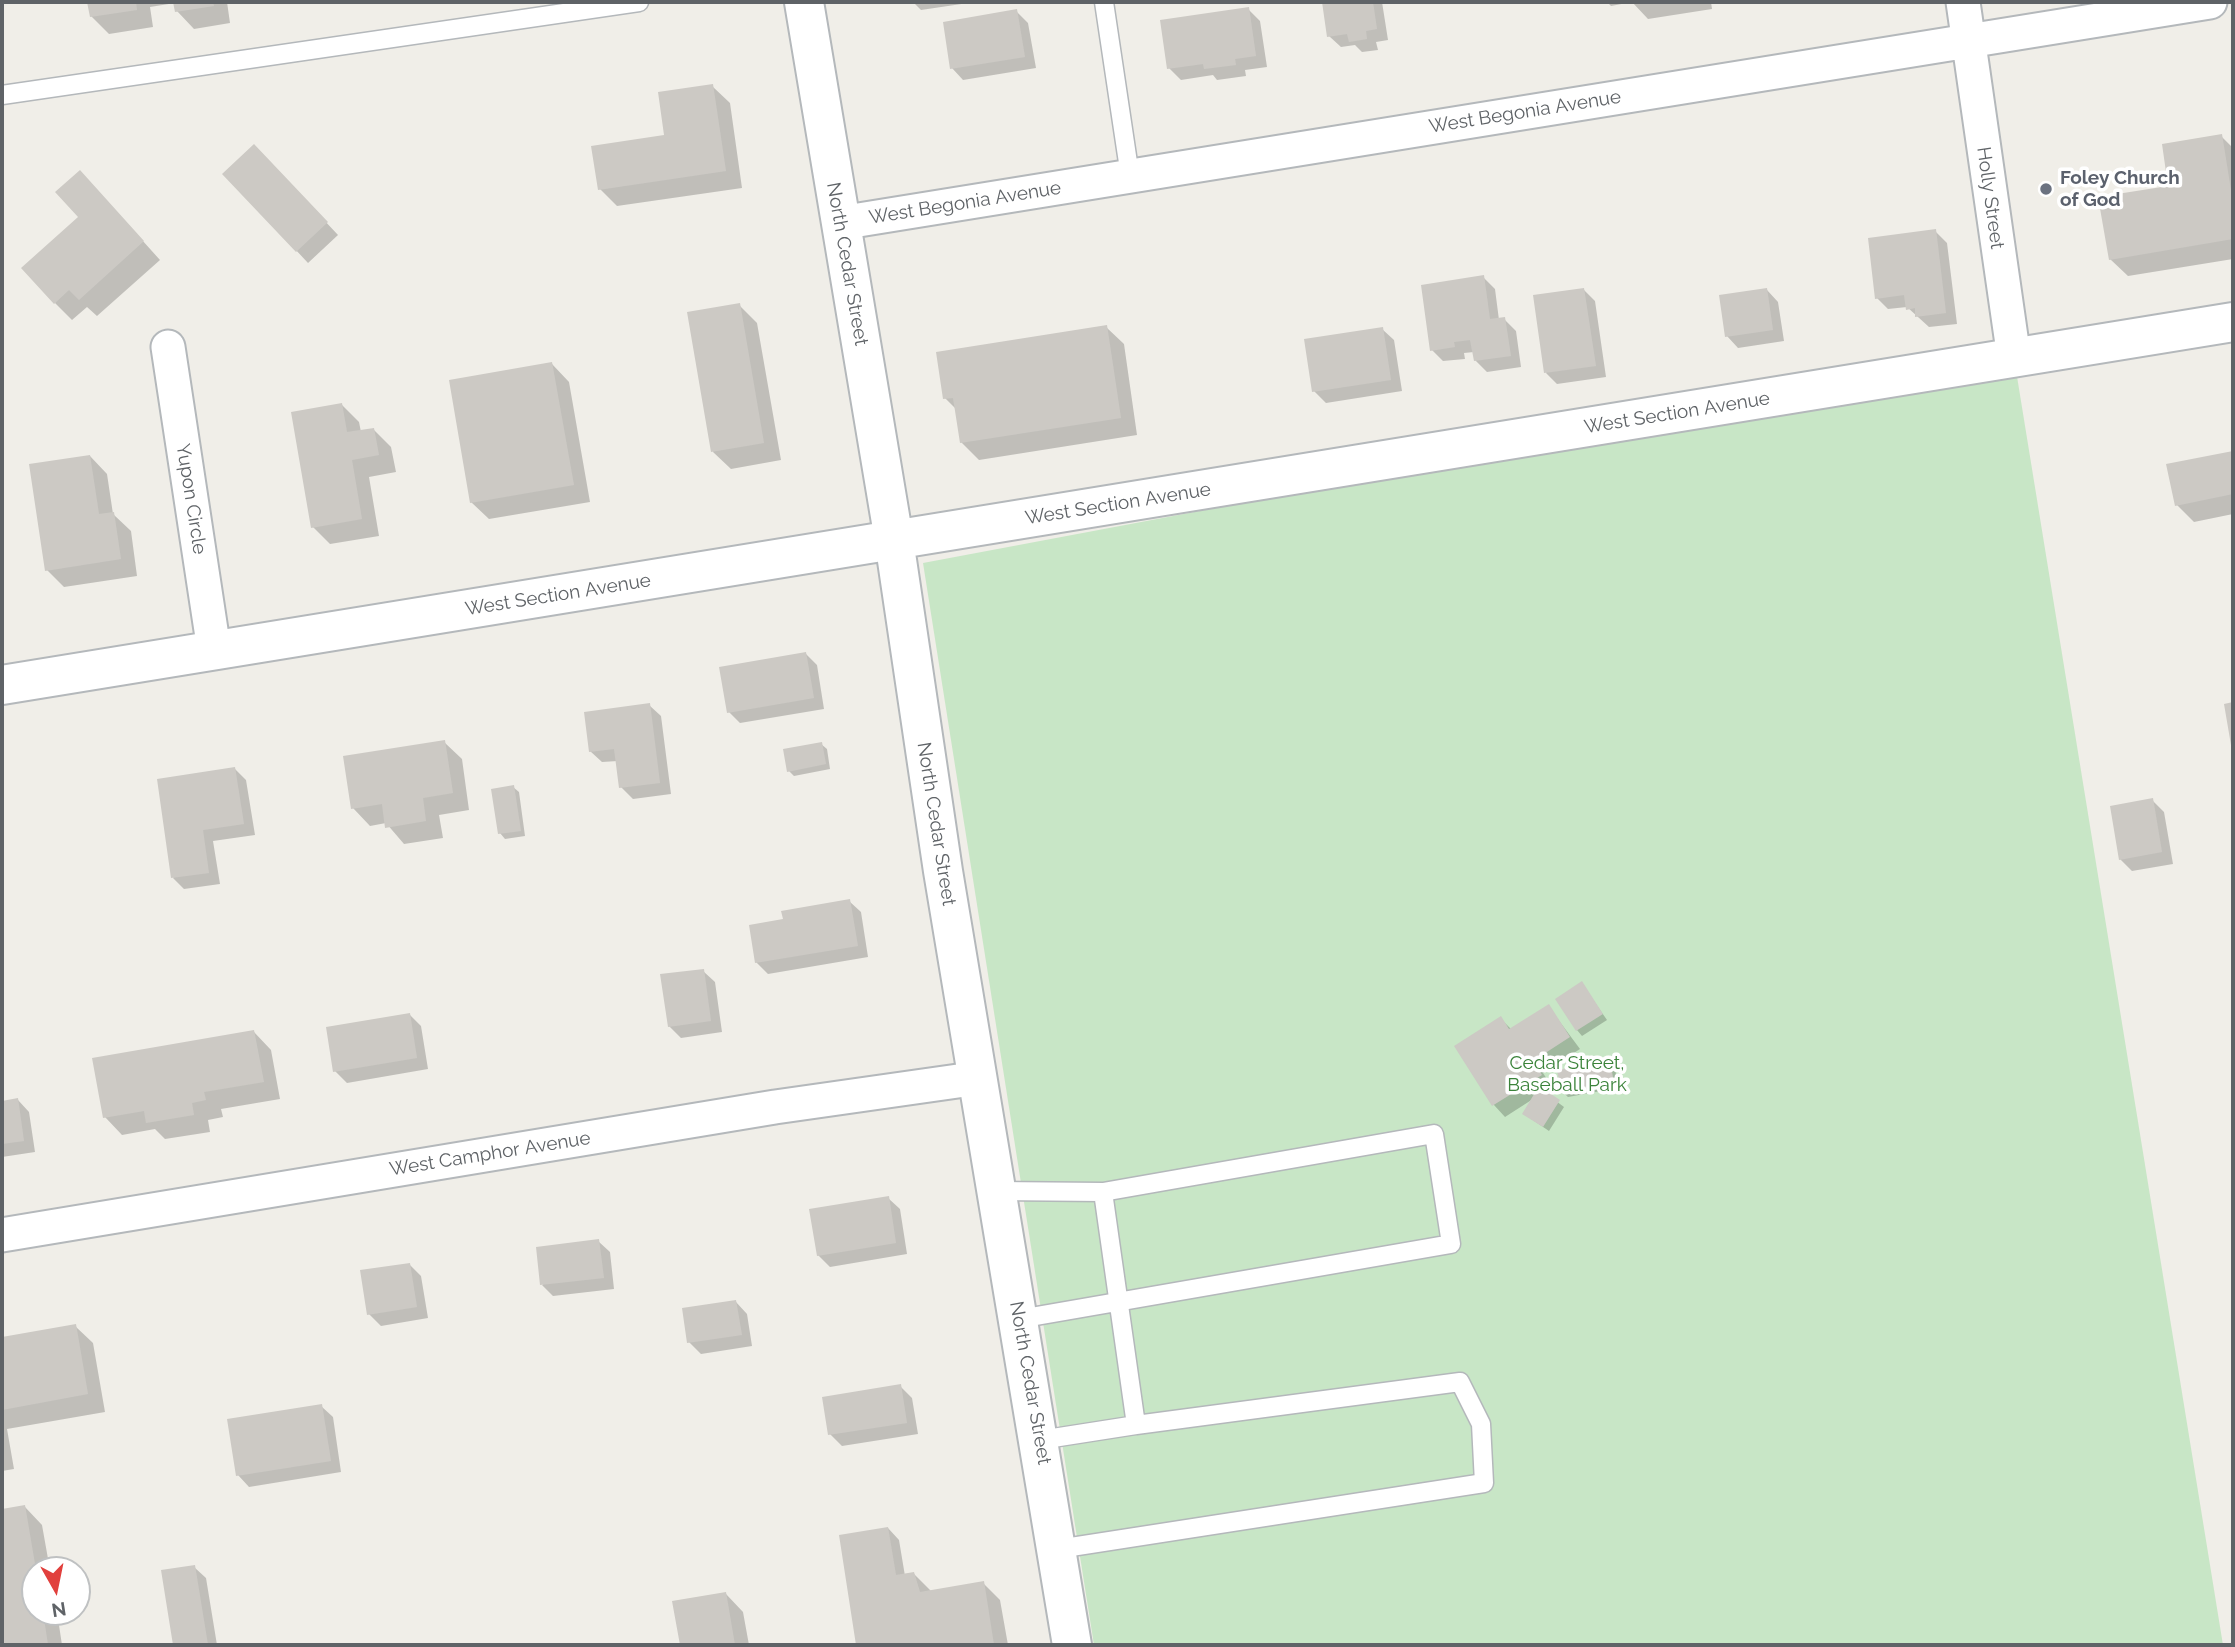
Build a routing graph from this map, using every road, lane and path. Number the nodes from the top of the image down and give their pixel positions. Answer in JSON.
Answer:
{"nodes":[{"id":1,"x":639,"y":2,"type":"edge"},
{"id":2,"x":804,"y":2,"type":"edge"},
{"id":3,"x":1104,"y":2,"type":"edge"},
{"id":4,"x":1963,"y":2,"type":"edge"},
{"id":5,"x":2210,"y":2,"type":"edge"},
{"id":6,"x":1969,"y":38,"type":"junction"},
{"id":7,"x":2,"y":95,"type":"edge"},
{"id":8,"x":1130,"y":176,"type":"junction"},
{"id":9,"x":840,"y":223,"type":"junction"},
{"id":10,"x":2233,"y":322,"type":"edge"},
{"id":11,"x":168,"y":347,"type":"dead end"},
{"id":12,"x":2014,"y":358,"type":"junction"},
{"id":13,"x":894,"y":540,"type":"junction"},
{"id":14,"x":214,"y":650,"type":"junction"},
{"id":15,"x":2,"y":685,"type":"edge"},
{"id":16,"x":979,"y":1078,"type":"junction"},
{"id":17,"x":996,"y":1191,"type":"junction"},
{"id":18,"x":1103,"y":1192,"type":"junction"},
{"id":19,"x":2,"y":1235,"type":"edge"},
{"id":20,"x":1121,"y":1301,"type":"junction"},
{"id":21,"x":1019,"y":1319,"type":"junction"},
{"id":22,"x":1136,"y":1426,"type":"junction"},
{"id":23,"x":1040,"y":1440,"type":"junction"},
{"id":24,"x":1058,"y":1549,"type":"junction"},
{"id":25,"x":1072,"y":1645,"type":"edge"}],
"edges":[{"from":1,"to":7,"type":"lane"},
{"from":2,"to":9,"type":"street","name":"North Cedar Street"},
{"from":3,"to":8,"type":"lane"},
{"from":4,"to":6,"type":"street","name":"Holly Street"},
{"from":5,"to":6,"type":"street","name":"West Begonia Avenue"},
{"from":6,"to":8,"type":"street","name":"West Begonia Avenue"},
{"from":6,"to":12,"type":"street","name":"Holly Street"},
{"from":8,"to":9,"type":"street","name":"West Begonia Avenue"},
{"from":9,"to":13,"type":"street","name":"North Cedar Street"},
{"from":10,"to":12,"type":"street","name":"West Section Avenue"},
{"from":11,"to":14,"type":"street","name":"Yupon Circle"},
{"from":12,"to":13,"type":"street","name":"West Section Avenue"},
{"from":13,"to":14,"type":"street","name":"West Section Avenue"},
{"from":13,"to":16,"type":"street","name":"North Cedar Street"},
{"from":14,"to":15,"type":"street","name":"West Section Avenue"},
{"from":16,"to":17,"type":"street","name":"North Cedar Street"},
{"from":16,"to":19,"type":"street","name":"West Camphor Avenue"},
{"from":17,"to":18,"type":"lane"},
{"from":17,"to":21,"type":"street","name":"North Cedar Street"},
{"from":18,"to":20,"type":"lane"},
{"from":18,"to":20,"type":"lane"},
{"from":20,"to":21,"type":"lane"},
{"from":20,"to":22,"type":"lane"},
{"from":21,"to":23,"type":"street","name":"North Cedar Street"},
{"from":22,"to":23,"type":"lane"},
{"from":22,"to":24,"type":"lane"},
{"from":23,"to":24,"type":"street","name":"North Cedar Street"},
{"from":24,"to":25,"type":"street","name":"North Cedar Street"}]}
